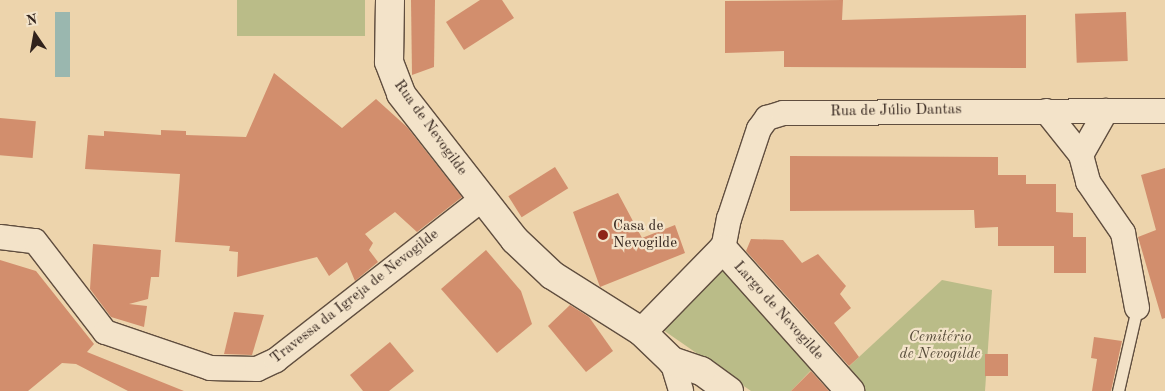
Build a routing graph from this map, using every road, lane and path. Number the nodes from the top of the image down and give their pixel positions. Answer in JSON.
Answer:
{"nodes":[{"id":1,"x":390,"y":0,"type":"edge"},
{"id":2,"x":1046,"y":110,"type":"junction"},
{"id":3,"x":1106,"y":111,"type":"junction"},
{"id":4,"x":1165,"y":111,"type":"edge"},
{"id":5,"x":1081,"y":155,"type":"junction"},
{"id":6,"x":482,"y":199,"type":"junction"},
{"id":7,"x":0,"y":237,"type":"edge"},
{"id":8,"x":723,"y":250,"type":"junction"},
{"id":9,"x":1137,"y":308,"type":"joint"},
{"id":10,"x":642,"y":332,"type":"junction"},
{"id":11,"x":672,"y":362,"type":"junction"},
{"id":12,"x":681,"y":391,"type":"edge"},
{"id":13,"x":729,"y":391,"type":"edge"},
{"id":14,"x":850,"y":391,"type":"edge"},
{"id":15,"x":1118,"y":391,"type":"edge"}],
"edges":[{"from":1,"to":6,"type":"street","name":"Rua de Nevogilde"},
{"from":2,"to":3,"type":"street","name":"Rua de Júlio Dantas"},
{"from":2,"to":5,"type":"street"},
{"from":2,"to":8,"type":"street","name":"Rua de Júlio Dantas"},
{"from":3,"to":4,"type":"street","name":"Rua de Júlio Dantas"},
{"from":3,"to":5,"type":"street"},
{"from":5,"to":9,"type":"street"},
{"from":6,"to":7,"type":"street","name":"Travessa da Igreja de Nevogilde"},
{"from":6,"to":10,"type":"street","name":"Rua de Nevogilde"},
{"from":8,"to":10,"type":"street","name":"Largo de Nevogilde"},
{"from":8,"to":14,"type":"street","name":"Largo de Nevogilde"},
{"from":9,"to":15,"type":"lane"},
{"from":10,"to":11,"type":"street"},
{"from":11,"to":12,"type":"street"},
{"from":11,"to":13,"type":"street"}]}
